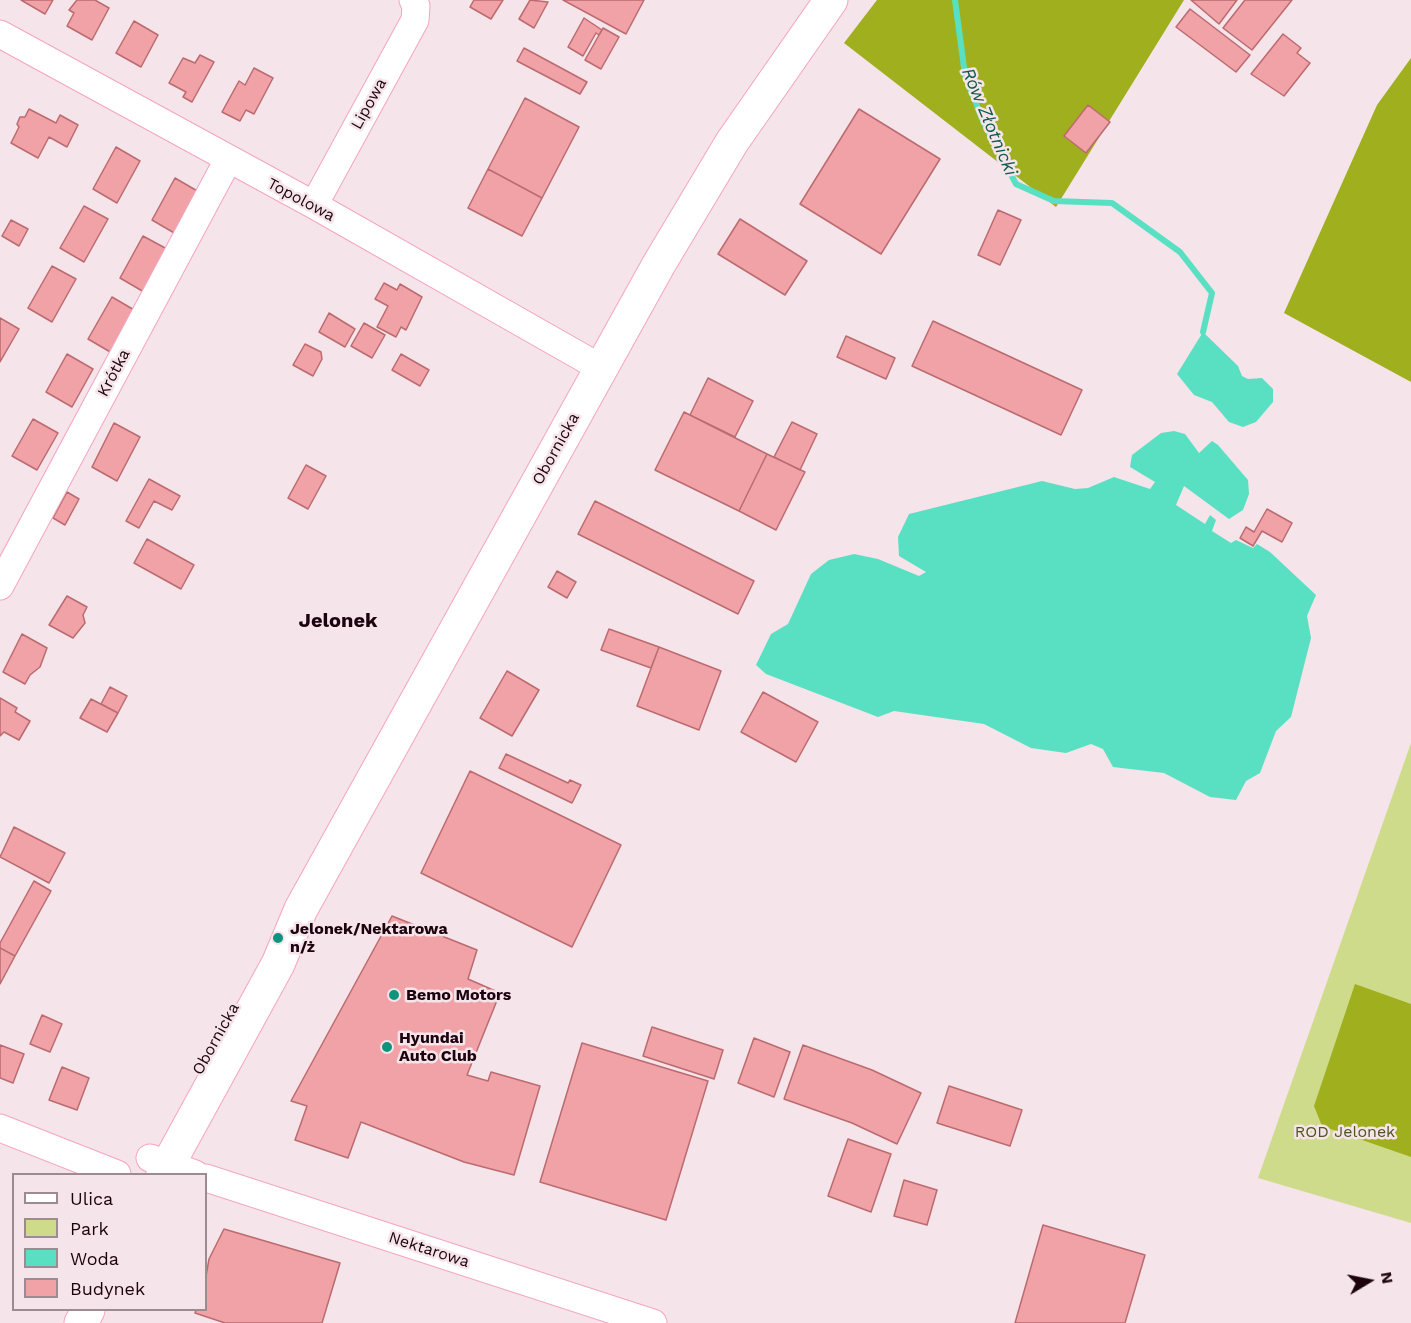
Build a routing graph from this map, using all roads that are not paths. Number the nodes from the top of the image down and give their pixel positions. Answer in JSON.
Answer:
{"nodes":[{"id":1,"x":413,"y":0,"type":"edge"},
{"id":2,"x":831,"y":0,"type":"edge"},
{"id":3,"x":0,"y":34,"type":"edge"},
{"id":4,"x":228,"y":160,"type":"junction"},
{"id":5,"x":314,"y":206,"type":"junction"},
{"id":6,"x":601,"y":368,"type":"junction"},
{"id":7,"x":0,"y":586,"type":"edge"},
{"id":8,"x":0,"y":1128,"type":"edge"},
{"id":9,"x":164,"y":1169,"type":"edge"},
{"id":10,"x":114,"y":1173,"type":"edge"},
{"id":11,"x":207,"y":1178,"type":"edge"},
{"id":12,"x":653,"y":1323,"type":"edge"}],
"edges":[{"from":1,"to":5,"type":"street","name":"Lipowa"},
{"from":2,"to":6,"type":"main road","name":"Obornicka"},
{"from":3,"to":4,"type":"street","name":"Topolowa"},
{"from":4,"to":5,"type":"street","name":"Topolowa"},
{"from":4,"to":7,"type":"street","name":"Krótka"},
{"from":5,"to":6,"type":"street","name":"Topolowa"},
{"from":6,"to":9,"type":"main road","name":"Obornicka"},
{"from":8,"to":10,"type":"street"},
{"from":11,"to":12,"type":"street","name":"Nektarowa"}]}
